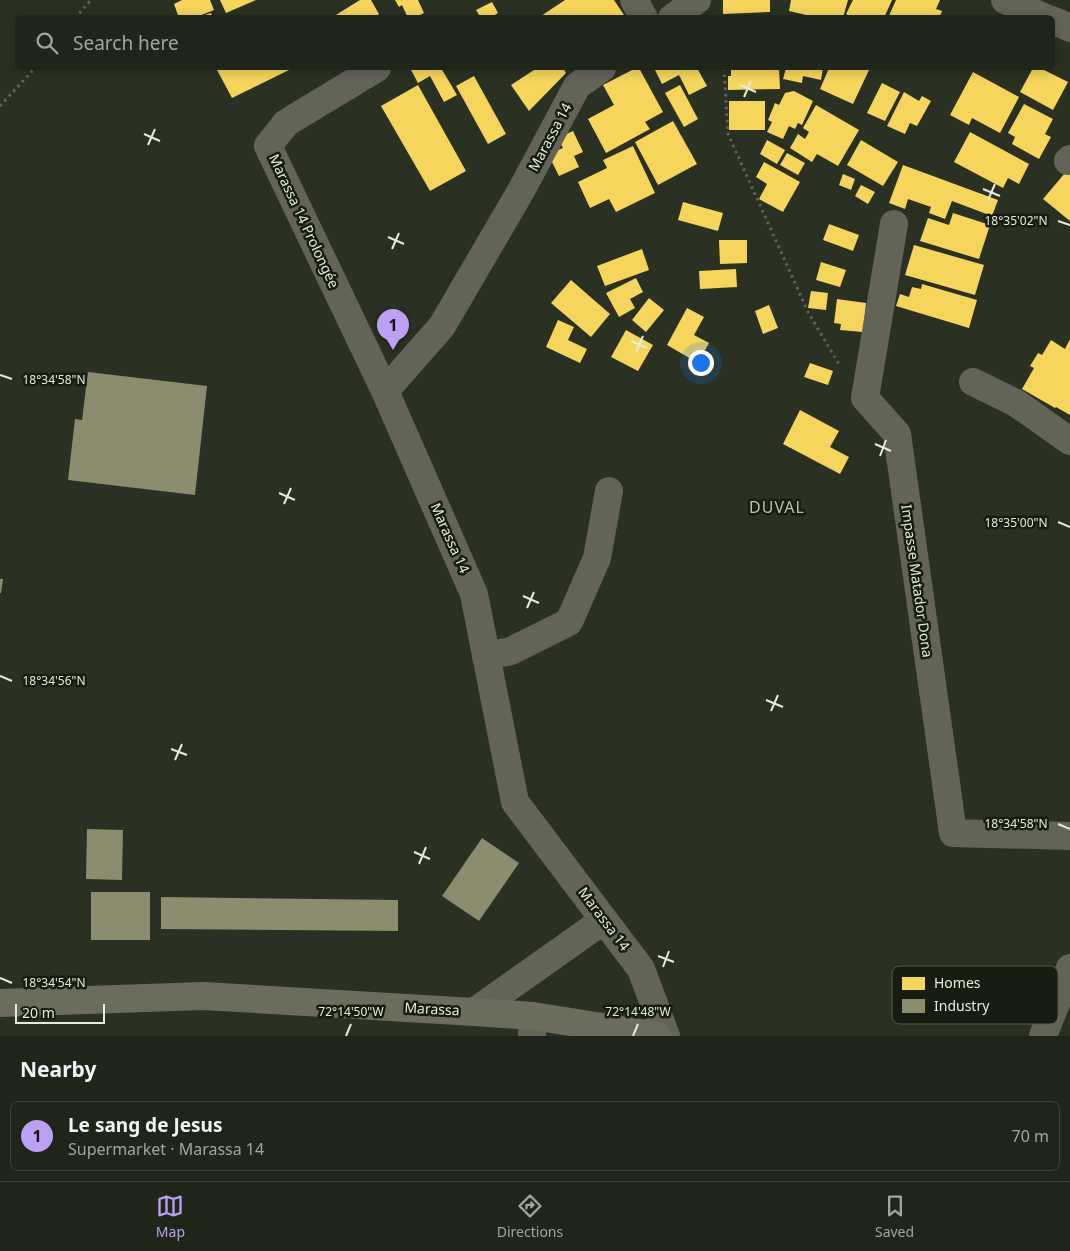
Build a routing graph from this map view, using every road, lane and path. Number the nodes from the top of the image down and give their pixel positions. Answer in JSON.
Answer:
{"nodes":[{"id":1,"x":91,"y":0,"type":"edge"},
{"id":2,"x":634,"y":0,"type":"edge"},
{"id":3,"x":697,"y":0,"type":"edge"},
{"id":4,"x":1005,"y":0,"type":"edge"},
{"id":5,"x":78,"y":15,"type":"edge"},
{"id":6,"x":642,"y":15,"type":"edge"},
{"id":7,"x":676,"y":15,"type":"edge"},
{"id":8,"x":1039,"y":15,"type":"edge"},
{"id":9,"x":1055,"y":21,"type":"edge"},
{"id":10,"x":1070,"y":28,"type":"edge"},
{"id":11,"x":33,"y":70,"type":"edge"},
{"id":12,"x":373,"y":70,"type":"edge"},
{"id":13,"x":599,"y":70,"type":"edge"},
{"id":14,"x":724,"y":70,"type":"edge"},
{"id":15,"x":0,"y":106,"type":"edge"},
{"id":16,"x":894,"y":224,"type":"dead end"},
{"id":17,"x":868,"y":380,"type":"junction"},
{"id":18,"x":973,"y":382,"type":"dead end"},
{"id":19,"x":385,"y":391,"type":"junction"},
{"id":20,"x":1070,"y":441,"type":"edge"},
{"id":21,"x":609,"y":491,"type":"dead end"},
{"id":22,"x":486,"y":656,"type":"junction"},
{"id":23,"x":1070,"y":836,"type":"edge"},
{"id":24,"x":604,"y":920,"type":"junction"},
{"id":25,"x":1070,"y":968,"type":"edge"},
{"id":26,"x":1058,"y":998,"type":"edge"},
{"id":27,"x":0,"y":1003,"type":"edge"},
{"id":28,"x":474,"y":1012,"type":"junction"},
{"id":29,"x":1048,"y":1024,"type":"edge"},
{"id":30,"x":533,"y":1026,"type":"edge"},
{"id":31,"x":658,"y":1036,"type":"edge"},
{"id":32,"x":666,"y":1036,"type":"edge"},
{"id":33,"x":1043,"y":1036,"type":"edge"}],
"edges":[{"from":1,"to":5,"type":"path"},
{"from":2,"to":6,"type":"street"},
{"from":3,"to":7,"type":"street"},
{"from":4,"to":8,"type":"street"},
{"from":9,"to":10,"type":"street"},
{"from":11,"to":15,"type":"path"},
{"from":12,"to":19,"type":"street","name":"Marassa 14 Prolongée"},
{"from":13,"to":19,"type":"street","name":"Marassa 14"},
{"from":14,"to":17,"type":"path"},
{"from":16,"to":17,"type":"street","name":"Impasse Matador Dona"},
{"from":17,"to":23,"type":"street","name":"Impasse Matador Dona"},
{"from":18,"to":20,"type":"street"},
{"from":19,"to":22,"type":"street","name":"Marassa 14"},
{"from":21,"to":22,"type":"street"},
{"from":22,"to":24,"type":"street","name":"Marassa 14"},
{"from":24,"to":28,"type":"street"},
{"from":24,"to":32,"type":"street","name":"Marassa 14"},
{"from":25,"to":26,"type":"street"},
{"from":27,"to":28,"type":"main road","name":"Marassa"},
{"from":28,"to":30,"type":"main road","name":"Marassa"},
{"from":29,"to":33,"type":"street"},
{"from":30,"to":31,"type":"main road","name":"Marassa"}]}
